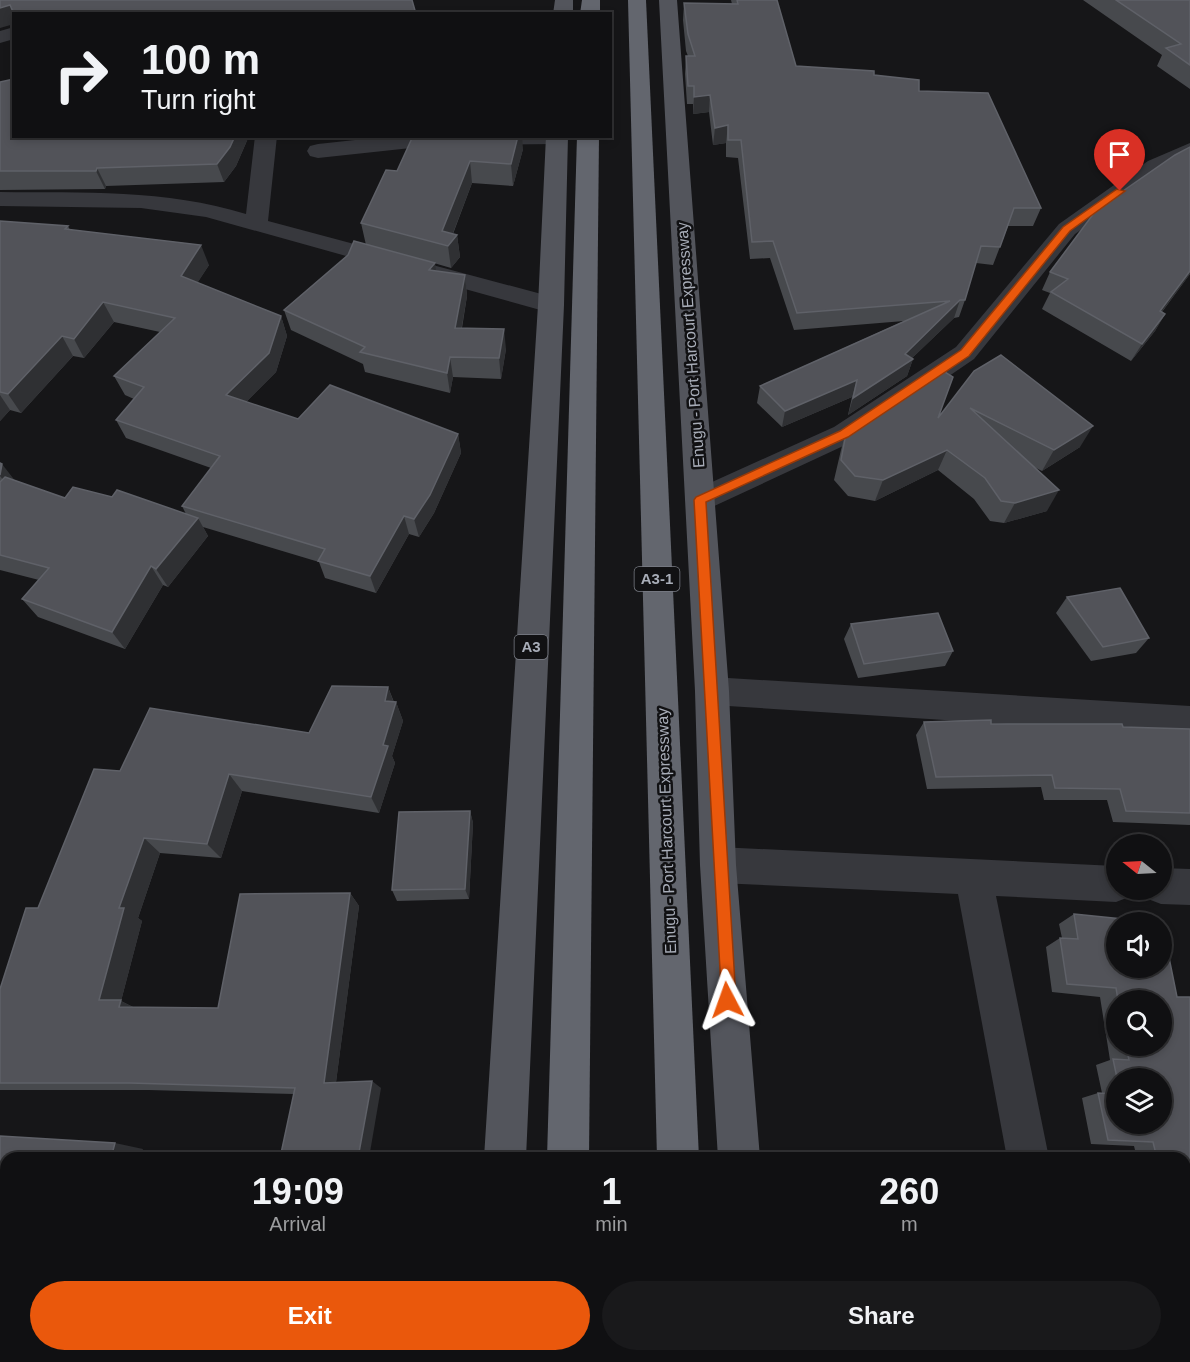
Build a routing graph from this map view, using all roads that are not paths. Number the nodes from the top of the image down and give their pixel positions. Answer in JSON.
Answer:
{"nodes":[{"id":1,"x":637,"y":0,"type":"edge"},
{"id":2,"x":668,"y":0,"type":"edge"},
{"id":3,"x":266,"y":138,"type":"edge"},
{"id":4,"x":440,"y":138,"type":"edge"},
{"id":5,"x":557,"y":138,"type":"edge"},
{"id":6,"x":588,"y":138,"type":"edge"},
{"id":7,"x":1190,"y":150,"type":"edge"},
{"id":8,"x":318,"y":152,"type":"dead end"},
{"id":9,"x":0,"y":199,"type":"edge"},
{"id":10,"x":256,"y":225,"type":"junction"},
{"id":11,"x":551,"y":305,"type":"junction"},
{"id":12,"x":700,"y":500,"type":"junction"},
{"id":13,"x":712,"y":691,"type":"junction"},
{"id":14,"x":1190,"y":721,"type":"edge"},
{"id":15,"x":718,"y":865,"type":"junction"},
{"id":16,"x":974,"y":878,"type":"junction"},
{"id":17,"x":1106,"y":884,"type":"edge"},
{"id":18,"x":1172,"y":886,"type":"edge"},
{"id":19,"x":1190,"y":887,"type":"edge"},
{"id":20,"x":505,"y":1152,"type":"edge"},
{"id":21,"x":568,"y":1152,"type":"edge"},
{"id":22,"x":678,"y":1152,"type":"edge"},
{"id":23,"x":739,"y":1152,"type":"edge"},
{"id":24,"x":1027,"y":1152,"type":"edge"}],
"edges":[{"from":1,"to":22,"type":"highway","name":"Enugu - Port Harcourt Expressway","number":"A3-1"},
{"from":2,"to":12,"type":"main road","name":"Enugu - Port Harcourt Expressway"},
{"from":3,"to":10,"type":"street"},
{"from":4,"to":8,"type":"street"},
{"from":5,"to":11,"type":"main road","number":"A3"},
{"from":6,"to":21,"type":"highway"},
{"from":7,"to":12,"type":"street"},
{"from":9,"to":10,"type":"street"},
{"from":10,"to":11,"type":"street"},
{"from":11,"to":20,"type":"main road","number":"A3"},
{"from":12,"to":13,"type":"main road","name":"Enugu - Port Harcourt Expressway"},
{"from":13,"to":14,"type":"street"},
{"from":13,"to":15,"type":"main road","name":"Enugu - Port Harcourt Expressway"},
{"from":15,"to":16,"type":"street"},
{"from":15,"to":23,"type":"main road","name":"Enugu - Port Harcourt Expressway"},
{"from":16,"to":17,"type":"street"},
{"from":16,"to":24,"type":"street"},
{"from":18,"to":19,"type":"street"}]}
